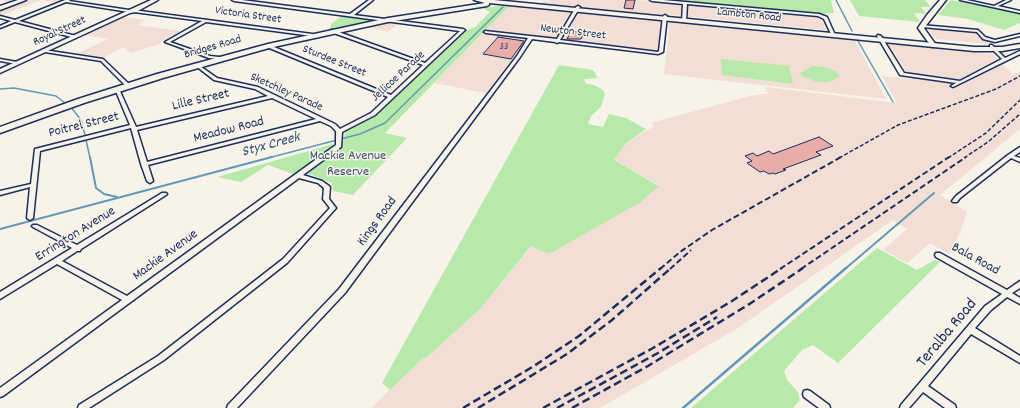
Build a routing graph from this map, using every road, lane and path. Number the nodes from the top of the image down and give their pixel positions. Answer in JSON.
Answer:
{"nodes":[{"id":1,"x":23,"y":0,"type":"edge"},
{"id":2,"x":59,"y":0,"type":"edge"},
{"id":3,"x":67,"y":0,"type":"edge"},
{"id":4,"x":155,"y":0,"type":"edge"},
{"id":5,"x":234,"y":0,"type":"edge"},
{"id":6,"x":371,"y":0,"type":"edge"},
{"id":7,"x":466,"y":0,"type":"edge"},
{"id":8,"x":477,"y":0,"type":"edge"},
{"id":9,"x":652,"y":0,"type":"edge"},
{"id":10,"x":943,"y":0,"type":"edge"},
{"id":11,"x":962,"y":0,"type":"edge"},
{"id":12,"x":1009,"y":0,"type":"edge"},
{"id":13,"x":250,"y":1,"type":"edge"},
{"id":14,"x":495,"y":1,"type":"edge"},
{"id":15,"x":518,"y":2,"type":"edge"},
{"id":16,"x":527,"y":2,"type":"junction"},
{"id":17,"x":685,"y":3,"type":"junction"},
{"id":18,"x":994,"y":7,"type":"junction"},
{"id":19,"x":0,"y":8,"type":"edge"},
{"id":20,"x":457,"y":8,"type":"junction"},
{"id":21,"x":577,"y":9,"type":"junction"},
{"id":22,"x":132,"y":11,"type":"junction"},
{"id":23,"x":439,"y":12,"type":"junction"},
{"id":24,"x":1020,"y":12,"type":"edge"},
{"id":25,"x":351,"y":15,"type":"junction"},
{"id":26,"x":0,"y":17,"type":"edge"},
{"id":27,"x":665,"y":17,"type":"junction"},
{"id":28,"x":684,"y":19,"type":"junction"},
{"id":29,"x":388,"y":20,"type":"junction"},
{"id":30,"x":15,"y":21,"type":"junction"},
{"id":31,"x":205,"y":21,"type":"junction"},
{"id":32,"x":922,"y":26,"type":"junction"},
{"id":33,"x":0,"y":27,"type":"edge"},
{"id":34,"x":332,"y":31,"type":"junction"},
{"id":35,"x":486,"y":32,"type":"dead end"},
{"id":36,"x":832,"y":34,"type":"junction"},
{"id":37,"x":312,"y":35,"type":"junction"},
{"id":38,"x":1020,"y":35,"type":"edge"},
{"id":39,"x":75,"y":37,"type":"junction"},
{"id":40,"x":530,"y":38,"type":"junction"},
{"id":41,"x":880,"y":38,"type":"junction"},
{"id":42,"x":557,"y":42,"type":"junction"},
{"id":43,"x":931,"y":43,"type":"junction"},
{"id":44,"x":1020,"y":45,"type":"edge"},
{"id":45,"x":268,"y":46,"type":"junction"},
{"id":46,"x":994,"y":46,"type":"junction"},
{"id":47,"x":45,"y":51,"type":"junction"},
{"id":48,"x":1020,"y":52,"type":"edge"},
{"id":49,"x":208,"y":59,"type":"junction"},
{"id":50,"x":1004,"y":59,"type":"junction"},
{"id":51,"x":0,"y":60,"type":"edge"},
{"id":52,"x":17,"y":63,"type":"junction"},
{"id":53,"x":197,"y":65,"type":"junction"},
{"id":54,"x":426,"y":65,"type":"junction"},
{"id":55,"x":0,"y":71,"type":"edge"},
{"id":56,"x":960,"y":82,"type":"junction"},
{"id":57,"x":129,"y":86,"type":"junction"},
{"id":58,"x":953,"y":86,"type":"dead end"},
{"id":59,"x":117,"y":90,"type":"junction"},
{"id":60,"x":273,"y":96,"type":"junction"},
{"id":61,"x":392,"y":97,"type":"junction"},
{"id":62,"x":321,"y":119,"type":"junction"},
{"id":63,"x":133,"y":128,"type":"junction"},
{"id":64,"x":0,"y":130,"type":"edge"},
{"id":65,"x":340,"y":134,"type":"junction"},
{"id":66,"x":1020,"y":149,"type":"edge"},
{"id":67,"x":1010,"y":156,"type":"junction"},
{"id":68,"x":1020,"y":160,"type":"edge"},
{"id":69,"x":144,"y":164,"type":"junction"},
{"id":70,"x":300,"y":176,"type":"junction"},
{"id":71,"x":150,"y":181,"type":"dead end"},
{"id":72,"x":33,"y":185,"type":"junction"},
{"id":73,"x":0,"y":193,"type":"edge"},
{"id":74,"x":164,"y":194,"type":"dead end"},
{"id":75,"x":955,"y":201,"type":"dead end"},
{"id":76,"x":30,"y":218,"type":"dead end"},
{"id":77,"x":36,"y":226,"type":"dead end"},
{"id":78,"x":78,"y":249,"type":"junction"},
{"id":79,"x":938,"y":255,"type":"dead end"},
{"id":80,"x":58,"y":261,"type":"junction"},
{"id":81,"x":1020,"y":284,"type":"edge"},
{"id":82,"x":1008,"y":294,"type":"junction"},
{"id":83,"x":0,"y":296,"type":"edge"},
{"id":84,"x":128,"y":300,"type":"junction"},
{"id":85,"x":1020,"y":301,"type":"edge"},
{"id":86,"x":970,"y":329,"type":"junction"},
{"id":87,"x":1020,"y":360,"type":"edge"},
{"id":88,"x":923,"y":387,"type":"junction"},
{"id":89,"x":0,"y":393,"type":"edge"},
{"id":90,"x":807,"y":394,"type":"dead end"},
{"id":91,"x":82,"y":408,"type":"edge"},
{"id":92,"x":231,"y":408,"type":"edge"},
{"id":93,"x":826,"y":408,"type":"edge"},
{"id":94,"x":904,"y":408,"type":"edge"},
{"id":95,"x":952,"y":408,"type":"edge"}],
"edges":[{"from":1,"to":19,"type":"main road"},
{"from":2,"to":3,"type":"street","name":"Victoria Street"},
{"from":3,"to":22,"type":"street","name":"Victoria Street"},
{"from":3,"to":30,"type":"street"},
{"from":4,"to":22,"type":"main road","name":"Royal Street"},
{"from":5,"to":13,"type":"street"},
{"from":6,"to":25,"type":"street"},
{"from":7,"to":20,"type":"main road"},
{"from":8,"to":14,"type":"main road","name":"Lambton Road"},
{"from":9,"to":17,"type":"street"},
{"from":10,"to":32,"type":"main road"},
{"from":11,"to":18,"type":"street"},
{"from":12,"to":18,"type":"street"},
{"from":13,"to":25,"type":"street"},
{"from":14,"to":15,"type":"main road"},
{"from":14,"to":15,"type":"main road","name":"Lambton Road"},
{"from":14,"to":16,"type":"main road","name":"Lambton Road"},
{"from":14,"to":20,"type":"main road","name":"Bridges Road"},
{"from":14,"to":23,"type":"main road","name":"Bridges Road"},
{"from":15,"to":16,"type":"main road"},
{"from":15,"to":21,"type":"main road","name":"Lambton Road"},
{"from":16,"to":21,"type":"main road","name":"Lambton Road"},
{"from":17,"to":28,"type":"street"},
{"from":17,"to":36,"type":"street"},
{"from":18,"to":24,"type":"street"},
{"from":20,"to":23,"type":"main road","name":"Bridges Road"},
{"from":21,"to":27,"type":"main road","name":"Lambton Road"},
{"from":21,"to":42,"type":"street"},
{"from":22,"to":31,"type":"street","name":"Victoria Street"},
{"from":22,"to":39,"type":"main road","name":"Royal Street"},
{"from":23,"to":29,"type":"main road","name":"Bridges Road"},
{"from":25,"to":29,"type":"street"},
{"from":26,"to":30,"type":"street"},
{"from":27,"to":28,"type":"main road","name":"Lambton Road"},
{"from":27,"to":42,"type":"street","name":"Newton Street"},
{"from":28,"to":36,"type":"main road","name":"Lambton Road"},
{"from":29,"to":34,"type":"main road","name":"Bridges Road"},
{"from":29,"to":54,"type":"street","name":"Jellicoe Parade"},
{"from":30,"to":33,"type":"street"},
{"from":30,"to":39,"type":"street"},
{"from":31,"to":37,"type":"street","name":"Victoria Street"},
{"from":31,"to":49,"type":"street"},
{"from":32,"to":43,"type":"main road"},
{"from":32,"to":46,"type":"street"},
{"from":34,"to":37,"type":"main road","name":"Bridges Road"},
{"from":34,"to":54,"type":"street"},
{"from":35,"to":40,"type":"street","name":"Newton Street"},
{"from":36,"to":41,"type":"main road","name":"Lambton Road"},
{"from":37,"to":45,"type":"main road","name":"Bridges Road"},
{"from":38,"to":46,"type":"street"},
{"from":39,"to":47,"type":"main road","name":"Royal Street"},
{"from":40,"to":42,"type":"street","name":"Newton Street"},
{"from":40,"to":92,"type":"street","name":"Kings Road"},
{"from":41,"to":43,"type":"main road","name":"Lambton Road"},
{"from":41,"to":56,"type":"street"},
{"from":43,"to":46,"type":"main road","name":"Lambton Road"},
{"from":44,"to":46,"type":"main road","name":"Lambton Road"},
{"from":45,"to":49,"type":"main road","name":"Bridges Road"},
{"from":45,"to":61,"type":"street","name":"Sturdee Street"},
{"from":46,"to":50,"type":"street"},
{"from":47,"to":52,"type":"main road","name":"Royal Street"},
{"from":47,"to":57,"type":"street"},
{"from":48,"to":50,"type":"street"},
{"from":49,"to":53,"type":"main road","name":"Bridges Road"},
{"from":50,"to":56,"type":"street"},
{"from":51,"to":52,"type":"street"},
{"from":52,"to":55,"type":"main road","name":"Royal Street"},
{"from":53,"to":57,"type":"main road","name":"Bridges Road"},
{"from":53,"to":60,"type":"street","name":"Sketchley Parade"},
{"from":54,"to":61,"type":"street","name":"Jellicoe Parade"},
{"from":56,"to":58,"type":"street"},
{"from":57,"to":59,"type":"main road","name":"Bridges Road"},
{"from":59,"to":63,"type":"street"},
{"from":59,"to":64,"type":"main road","name":"Bridges Road"},
{"from":60,"to":62,"type":"street","name":"Sketchley Parade"},
{"from":60,"to":63,"type":"street","name":"Lille Street"},
{"from":61,"to":65,"type":"street","name":"Jellicoe Parade"},
{"from":62,"to":65,"type":"street","name":"Sketchley Parade"},
{"from":62,"to":69,"type":"street","name":"Meadow Road"},
{"from":63,"to":69,"type":"street"},
{"from":63,"to":72,"type":"street","name":"Poitrel Street"},
{"from":65,"to":70,"type":"street","name":"Mackie Avenue"},
{"from":66,"to":67,"type":"street"},
{"from":67,"to":68,"type":"street"},
{"from":67,"to":75,"type":"street"},
{"from":69,"to":71,"type":"street"},
{"from":70,"to":84,"type":"street","name":"Mackie Avenue"},
{"from":70,"to":91,"type":"street"},
{"from":72,"to":73,"type":"street"},
{"from":72,"to":76,"type":"street","name":"Poitrel Street"},
{"from":74,"to":78,"type":"street","name":"Errington Avenue"},
{"from":77,"to":78,"type":"street"},
{"from":78,"to":80,"type":"street","name":"Errington Avenue"},
{"from":79,"to":82,"type":"street","name":"Bala Road"},
{"from":80,"to":83,"type":"street","name":"Errington Avenue"},
{"from":80,"to":84,"type":"street"},
{"from":81,"to":82,"type":"street","name":"Teralba Road"},
{"from":82,"to":85,"type":"street","name":"Bala Road"},
{"from":82,"to":86,"type":"street","name":"Teralba Road"},
{"from":84,"to":89,"type":"street","name":"Mackie Avenue"},
{"from":86,"to":87,"type":"street"},
{"from":86,"to":88,"type":"street","name":"Teralba Road"},
{"from":88,"to":94,"type":"street","name":"Teralba Road"},
{"from":88,"to":95,"type":"street"},
{"from":90,"to":93,"type":"street"}]}
